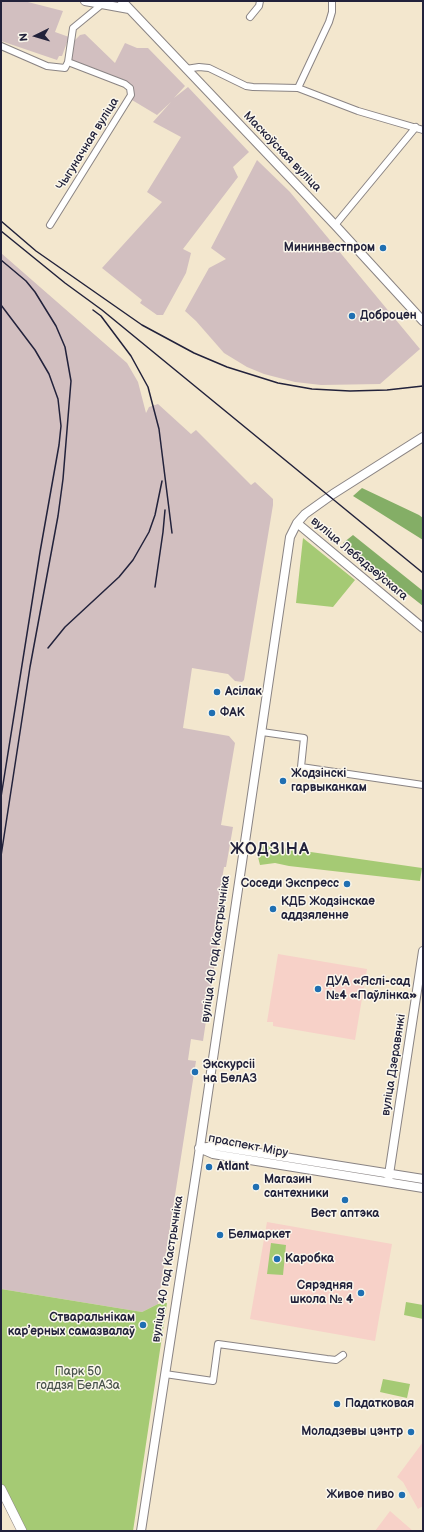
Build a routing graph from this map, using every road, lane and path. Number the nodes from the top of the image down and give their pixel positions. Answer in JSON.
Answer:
{"nodes":[{"id":1,"x":85,"y":1,"type":"edge"},
{"id":2,"x":122,"y":1,"type":"edge"},
{"id":3,"x":260,"y":1,"type":"edge"},
{"id":4,"x":332,"y":1,"type":"edge"},
{"id":5,"x":102,"y":5,"type":"junction"},
{"id":6,"x":129,"y":9,"type":"junction"},
{"id":7,"x":250,"y":17,"type":"dead end"},
{"id":8,"x":1,"y":46,"type":"edge"},
{"id":9,"x":68,"y":62,"type":"junction"},
{"id":10,"x":186,"y":69,"type":"junction"},
{"id":11,"x":298,"y":88,"type":"junction"},
{"id":12,"x":416,"y":127,"type":"junction"},
{"id":13,"x":423,"y":130,"type":"edge"},
{"id":14,"x":50,"y":224,"type":"dead end"},
{"id":15,"x":335,"y":226,"type":"junction"},
{"id":16,"x":423,"y":320,"type":"edge"},
{"id":17,"x":423,"y":437,"type":"edge"},
{"id":18,"x":297,"y":523,"type":"junction"},
{"id":19,"x":423,"y":628,"type":"edge"},
{"id":20,"x":262,"y":732,"type":"junction"},
{"id":21,"x":423,"y":785,"type":"edge"},
{"id":22,"x":423,"y":951,"type":"edge"},
{"id":23,"x":199,"y":1148,"type":"junction"},
{"id":24,"x":388,"y":1177,"type":"junction"},
{"id":25,"x":423,"y":1179,"type":"edge"},
{"id":26,"x":423,"y":1188,"type":"edge"},
{"id":27,"x":343,"y":1356,"type":"dead end"},
{"id":28,"x":165,"y":1374,"type":"junction"},
{"id":29,"x":1,"y":1489,"type":"edge"},
{"id":30,"x":1,"y":1502,"type":"edge"},
{"id":31,"x":16,"y":1531,"type":"edge"},
{"id":32,"x":22,"y":1531,"type":"edge"},
{"id":33,"x":141,"y":1531,"type":"edge"}],
"edges":[{"from":1,"to":5,"type":"main road"},
{"from":2,"to":6,"type":"main road","name":"Маскоўская вуліца"},
{"from":3,"to":7,"type":"street"},
{"from":4,"to":11,"type":"street"},
{"from":5,"to":6,"type":"main road"},
{"from":5,"to":9,"type":"street"},
{"from":6,"to":10,"type":"main road","name":"Маскоўская вуліца"},
{"from":8,"to":9,"type":"street"},
{"from":9,"to":14,"type":"street","name":"Чыгуначная вуліца"},
{"from":10,"to":11,"type":"street"},
{"from":10,"to":15,"type":"main road","name":"Маскоўская вуліца"},
{"from":11,"to":12,"type":"street"},
{"from":12,"to":13,"type":"street"},
{"from":12,"to":15,"type":"street"},
{"from":15,"to":16,"type":"main road","name":"Маскоўская вуліца"},
{"from":17,"to":18,"type":"main road","name":"вуліца 40 год Кастрычніка"},
{"from":18,"to":19,"type":"main road","name":"вуліца Лебядзеўскага"},
{"from":18,"to":20,"type":"main road","name":"вуліца 40 год Кастрычніка"},
{"from":20,"to":21,"type":"street"},
{"from":20,"to":23,"type":"main road","name":"вуліца 40 год Кастрычніка"},
{"from":22,"to":24,"type":"main road","name":"вуліца Дзеравянкі"},
{"from":23,"to":24,"type":"main road","name":"праспект Міру"},
{"from":23,"to":28,"type":"main road","name":"вуліца 40 год Кастрычніка"},
{"from":24,"to":25,"type":"main road","name":"праспект Міру"},
{"from":24,"to":26,"type":"main road","name":"праспект Міру"},
{"from":27,"to":28,"type":"street"},
{"from":28,"to":33,"type":"main road","name":"вуліца 40 год Кастрычніка"},
{"from":29,"to":32,"type":"main road"},
{"from":30,"to":31,"type":"main road"}]}
